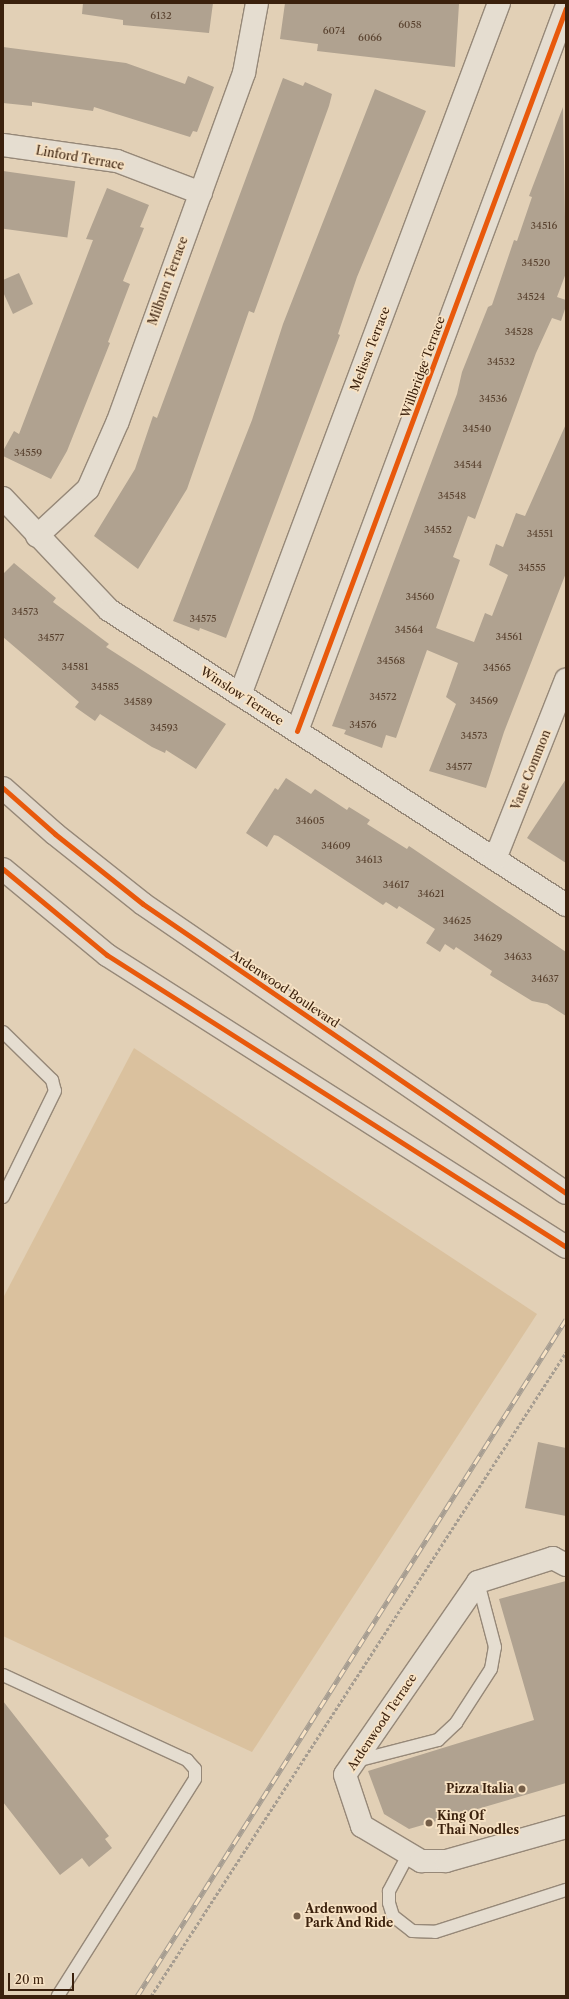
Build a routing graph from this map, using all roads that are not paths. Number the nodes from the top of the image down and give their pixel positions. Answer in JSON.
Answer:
{"nodes":[{"id":1,"x":257,"y":3,"type":"edge"},
{"id":2,"x":499,"y":3,"type":"edge"},
{"id":3,"x":566,"y":8,"type":"edge"},
{"id":4,"x":3,"y":145,"type":"edge"},
{"id":5,"x":201,"y":193,"type":"junction"},
{"id":6,"x":3,"y":498,"type":"edge"},
{"id":7,"x":37,"y":536,"type":"junction"},
{"id":8,"x":566,"y":680,"type":"edge"},
{"id":9,"x":240,"y":695,"type":"junction"},
{"id":10,"x":297,"y":731,"type":"junction"},
{"id":11,"x":3,"y":788,"type":"edge"},
{"id":12,"x":495,"y":859,"type":"junction"},
{"id":13,"x":3,"y":869,"type":"edge"},
{"id":14,"x":566,"y":905,"type":"edge"},
{"id":15,"x":3,"y":1032,"type":"edge"},
{"id":16,"x":566,"y":1193,"type":"edge"},
{"id":17,"x":3,"y":1197,"type":"edge"},
{"id":18,"x":566,"y":1247,"type":"edge"},
{"id":19,"x":566,"y":1565,"type":"edge"},
{"id":20,"x":478,"y":1582,"type":"junction"},
{"id":21,"x":3,"y":1676,"type":"edge"},
{"id":22,"x":355,"y":1762,"type":"junction"},
{"id":23,"x":566,"y":1827,"type":"edge"},
{"id":24,"x":408,"y":1855,"type":"junction"},
{"id":25,"x":566,"y":1890,"type":"edge"},
{"id":26,"x":58,"y":1996,"type":"edge"}],
"edges":[{"from":1,"to":5,"type":"street","name":"Milburn Terrace"},
{"from":2,"to":9,"type":"street","name":"Melissa Terrace"},
{"from":3,"to":10,"type":"street","name":"Willbridge Terrace"},
{"from":4,"to":5,"type":"street","name":"Linford Terrace"},
{"from":5,"to":7,"type":"street","name":"Milburn Terrace"},
{"from":6,"to":7,"type":"street","name":"Winslow Terrace"},
{"from":7,"to":9,"type":"street","name":"Winslow Terrace"},
{"from":8,"to":12,"type":"street","name":"Vane Common"},
{"from":9,"to":10,"type":"street","name":"Winslow Terrace"},
{"from":10,"to":12,"type":"street","name":"Winslow Terrace"},
{"from":11,"to":16,"type":"main road","name":"Ardenwood Boulevard"},
{"from":12,"to":14,"type":"street","name":"Winslow Terrace"},
{"from":13,"to":18,"type":"main road"},
{"from":15,"to":17,"type":"lane"},
{"from":19,"to":20,"type":"street"},
{"from":20,"to":22,"type":"street","name":"Ardenwood Terrace"},
{"from":20,"to":22,"type":"lane"},
{"from":21,"to":26,"type":"lane"},
{"from":22,"to":24,"type":"street","name":"Ardenwood Terrace"},
{"from":23,"to":24,"type":"street","name":"Ardenwood Terrace"},
{"from":24,"to":25,"type":"lane"}]}
